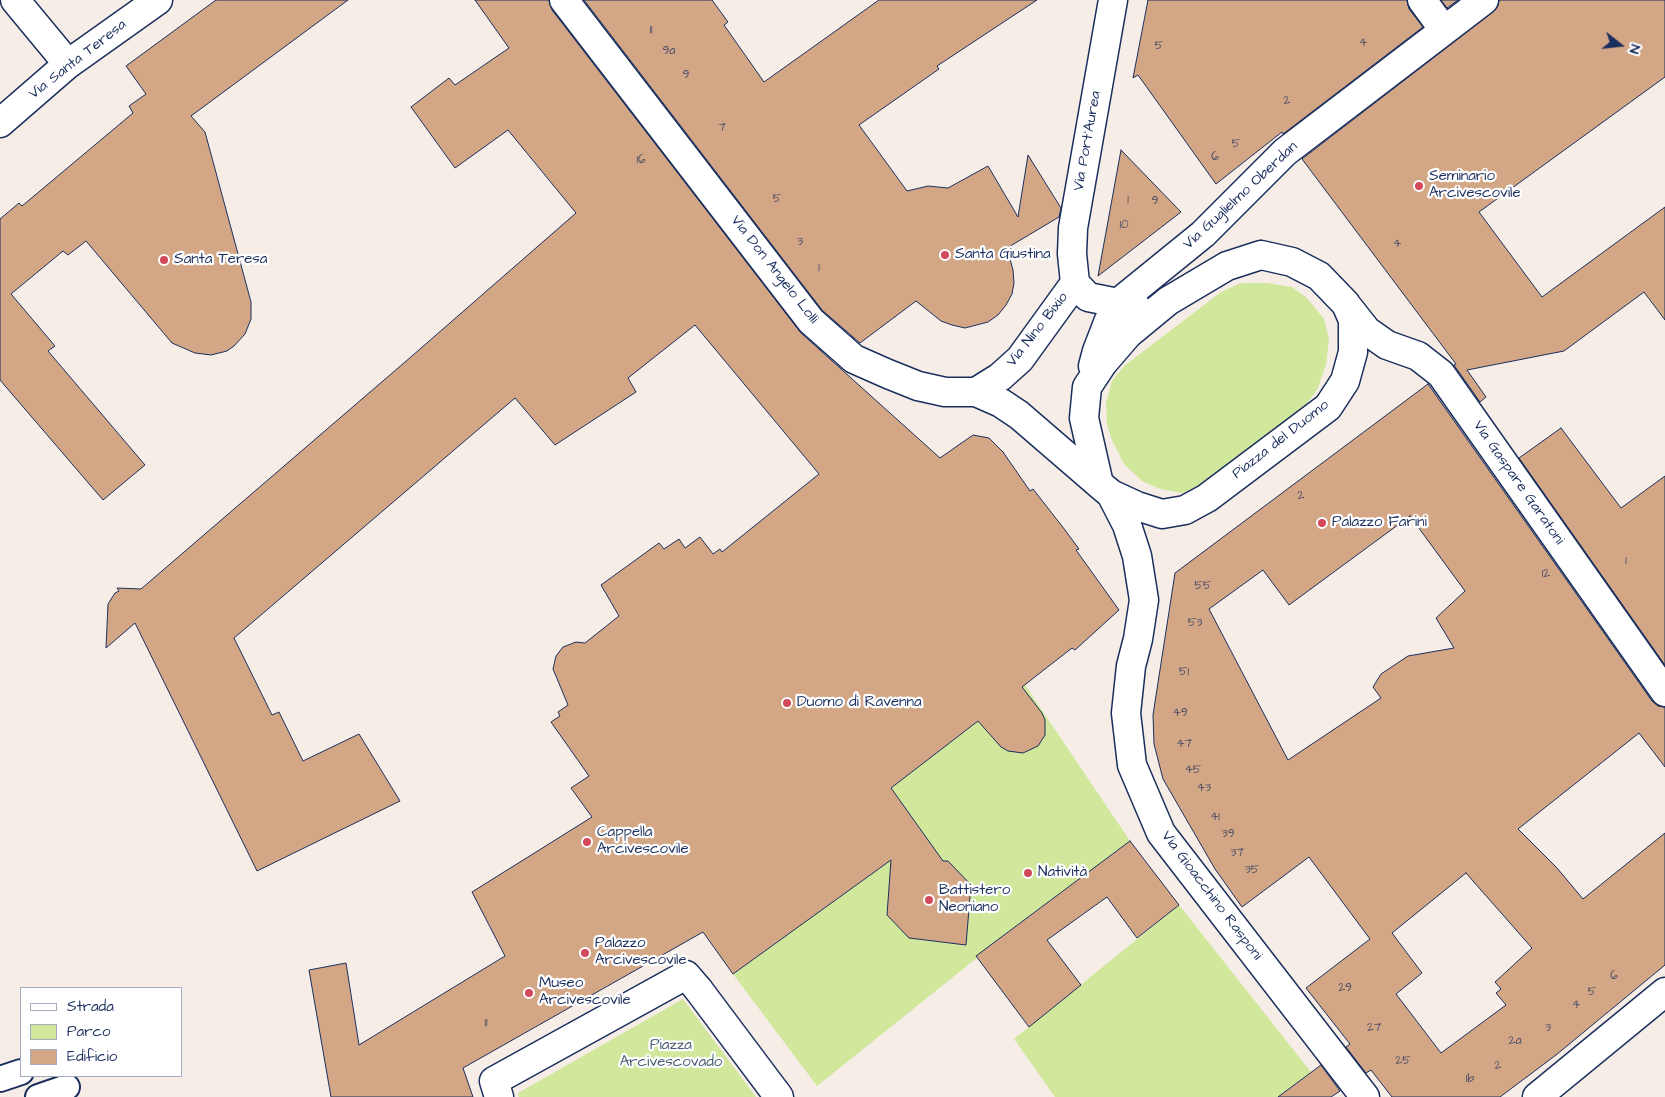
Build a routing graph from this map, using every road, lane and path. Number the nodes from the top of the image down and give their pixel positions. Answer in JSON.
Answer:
{"nodes":[{"id":1,"x":14,"y":0,"type":"edge"},
{"id":2,"x":158,"y":0,"type":"edge"},
{"id":3,"x":564,"y":0,"type":"edge"},
{"id":4,"x":1112,"y":0,"type":"edge"},
{"id":5,"x":1422,"y":0,"type":"edge"},
{"id":6,"x":1484,"y":0,"type":"edge"},
{"id":7,"x":1444,"y":30,"type":"junction"},
{"id":8,"x":68,"y":64,"type":"junction"},
{"id":9,"x":0,"y":123,"type":"edge"},
{"id":10,"x":1074,"y":283,"type":"junction"},
{"id":11,"x":1168,"y":301,"type":"junction"},
{"id":12,"x":1118,"y":303,"type":"junction"},
{"id":13,"x":1346,"y":304,"type":"junction"},
{"id":14,"x":1087,"y":387,"type":"junction"},
{"id":15,"x":976,"y":392,"type":"junction"},
{"id":16,"x":1105,"y":489,"type":"junction"},
{"id":17,"x":1665,"y":692,"type":"edge"},
{"id":18,"x":1665,"y":992,"type":"edge"},
{"id":19,"x":20,"y":1072,"type":"edge"},
{"id":20,"x":0,"y":1078,"type":"edge"},
{"id":21,"x":67,"y":1087,"type":"dead end"},
{"id":22,"x":778,"y":1095,"type":"edge"},
{"id":23,"x":38,"y":1097,"type":"edge"},
{"id":24,"x":500,"y":1097,"type":"edge"},
{"id":25,"x":1365,"y":1097,"type":"edge"},
{"id":26,"x":1536,"y":1097,"type":"edge"}],
"edges":[{"from":1,"to":8,"type":"street"},
{"from":2,"to":8,"type":"street","name":"Via Santa Teresa"},
{"from":3,"to":15,"type":"street","name":"Via Don Angelo Lolli"},
{"from":4,"to":10,"type":"street","name":"Via Port'Aurea"},
{"from":5,"to":7,"type":"street"},
{"from":6,"to":7,"type":"street","name":"Via Guglielmo Oberdan"},
{"from":7,"to":12,"type":"street","name":"Via Guglielmo Oberdan"},
{"from":8,"to":9,"type":"street","name":"Via Santa Teresa"},
{"from":10,"to":12,"type":"street"},
{"from":10,"to":15,"type":"street","name":"Via Nino Bixio"},
{"from":11,"to":12,"type":"street"},
{"from":11,"to":13,"type":"street","name":"Piazza del Duomo"},
{"from":11,"to":14,"type":"street","name":"Piazza del Duomo"},
{"from":12,"to":14,"type":"street","name":"Via Guglielmo Oberdan"},
{"from":13,"to":16,"type":"street","name":"Piazza del Duomo"},
{"from":13,"to":17,"type":"street","name":"Via Gaspare Garatoni"},
{"from":14,"to":16,"type":"street","name":"Piazza del Duomo"},
{"from":15,"to":16,"type":"street","name":"Via Don Angelo Lolli"},
{"from":16,"to":25,"type":"street","name":"Via Gioacchino Rasponi"},
{"from":18,"to":26,"type":"street"},
{"from":19,"to":20,"type":"lane"},
{"from":21,"to":23,"type":"lane"},
{"from":22,"to":24,"type":"street"}]}
